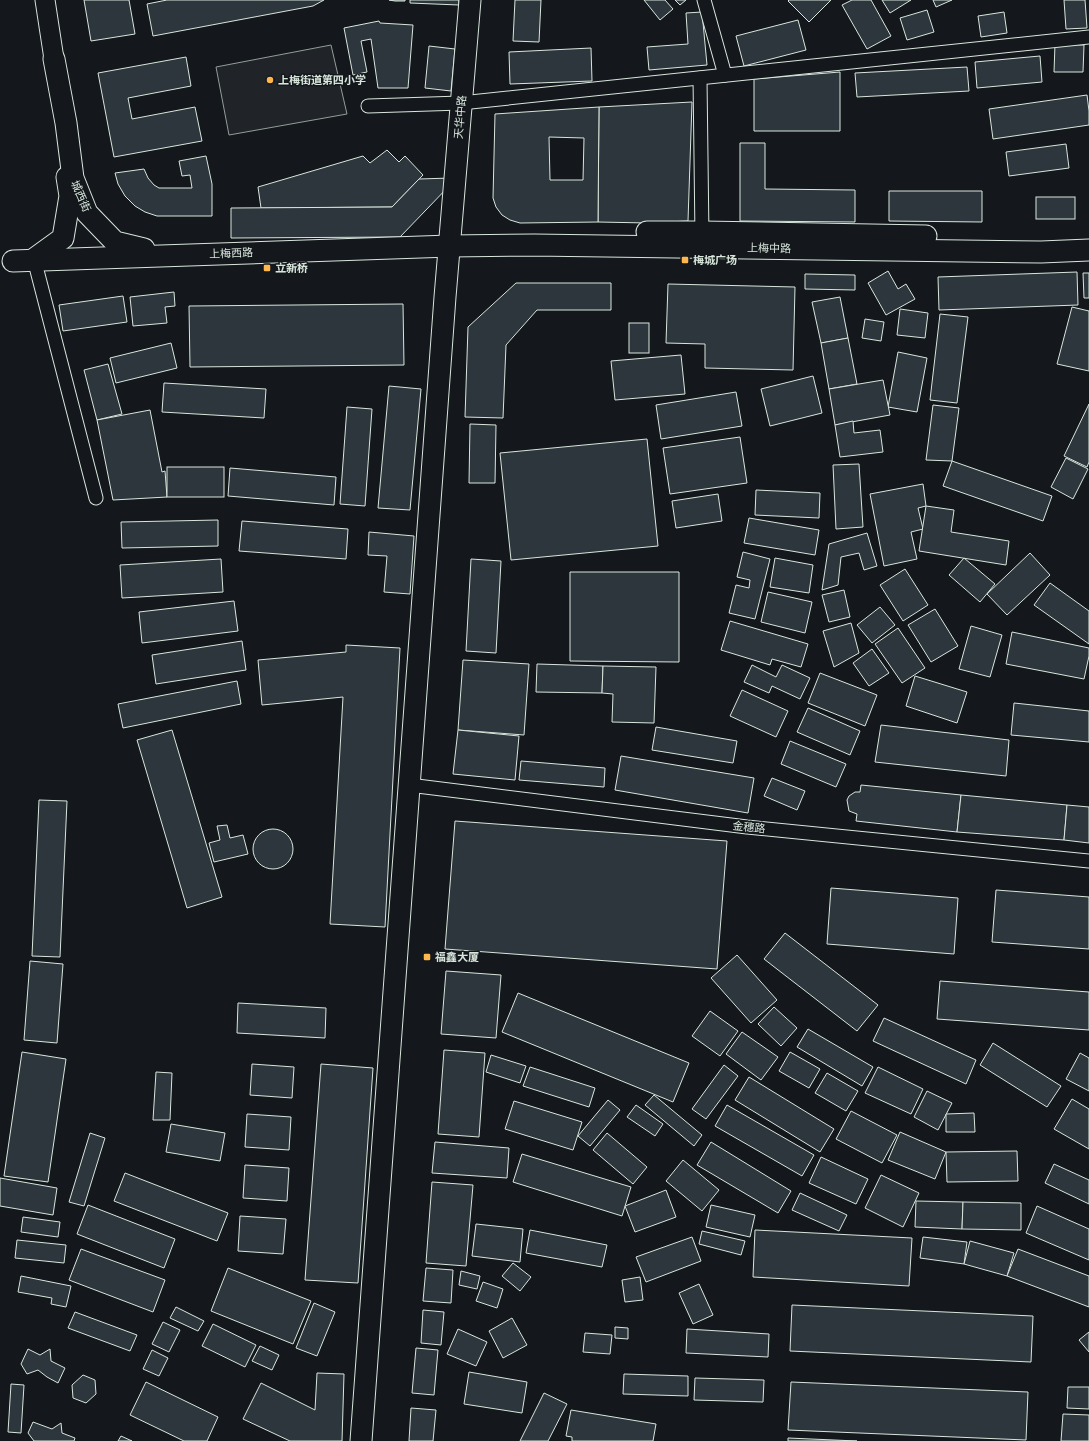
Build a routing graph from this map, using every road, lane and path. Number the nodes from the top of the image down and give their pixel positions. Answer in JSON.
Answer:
{"nodes":[{"id":1,"x":45,"y":0,"type":"edge"},
{"id":2,"x":470,"y":0,"type":"edge"},
{"id":3,"x":704,"y":0,"type":"edge"},
{"id":4,"x":1089,"y":37,"type":"edge"},
{"id":5,"x":54,"y":59,"type":"junction"},
{"id":6,"x":725,"y":75,"type":"junction"},
{"id":7,"x":700,"y":78,"type":"junction"},
{"id":8,"x":461,"y":103,"type":"junction"},
{"id":9,"x":368,"y":106,"type":"dead end"},
{"id":10,"x":1089,"y":236,"type":"edge"},
{"id":11,"x":450,"y":240,"type":"junction"},
{"id":12,"x":702,"y":240,"type":"junction"},
{"id":13,"x":1041,"y":245,"type":"junction"},
{"id":14,"x":1089,"y":250,"type":"edge"},
{"id":15,"x":171,"y":255,"type":"junction"},
{"id":16,"x":34,"y":259,"type":"junction"},
{"id":17,"x":13,"y":261,"type":"dead end"},
{"id":18,"x":96,"y":498,"type":"dead end"},
{"id":19,"x":409,"y":785,"type":"junction"},
{"id":20,"x":1089,"y":861,"type":"edge"},
{"id":21,"x":361,"y":1441,"type":"edge"}],
"edges":[{"from":1,"to":5,"type":"main road","name":"城西街"},
{"from":2,"to":8,"type":"main road","name":"天华中路"},
{"from":3,"to":6,"type":"street"},
{"from":4,"to":6,"type":"street"},
{"from":5,"to":15,"type":"main road","name":"城西街"},
{"from":5,"to":16,"type":"main road","name":"城西街"},
{"from":6,"to":7,"type":"street"},
{"from":7,"to":8,"type":"street"},
{"from":7,"to":12,"type":"street"},
{"from":8,"to":9,"type":"street"},
{"from":8,"to":11,"type":"main road","name":"天华中路"},
{"from":10,"to":13,"type":"main road","name":"上梅中路"},
{"from":11,"to":12,"type":"main road","name":"上梅中路"},
{"from":11,"to":15,"type":"main road","name":"上梅西路"},
{"from":11,"to":19,"type":"main road","name":"天华中路"},
{"from":12,"to":13,"type":"main road","name":"上梅中路"},
{"from":13,"to":14,"type":"main road","name":"上梅中路"},
{"from":15,"to":16,"type":"main road","name":"上梅西路"},
{"from":16,"to":17,"type":"main road","name":"上梅西路"},
{"from":16,"to":18,"type":"street"},
{"from":19,"to":20,"type":"street","name":"金穗路"},
{"from":19,"to":21,"type":"main road","name":"天华中路"}]}
